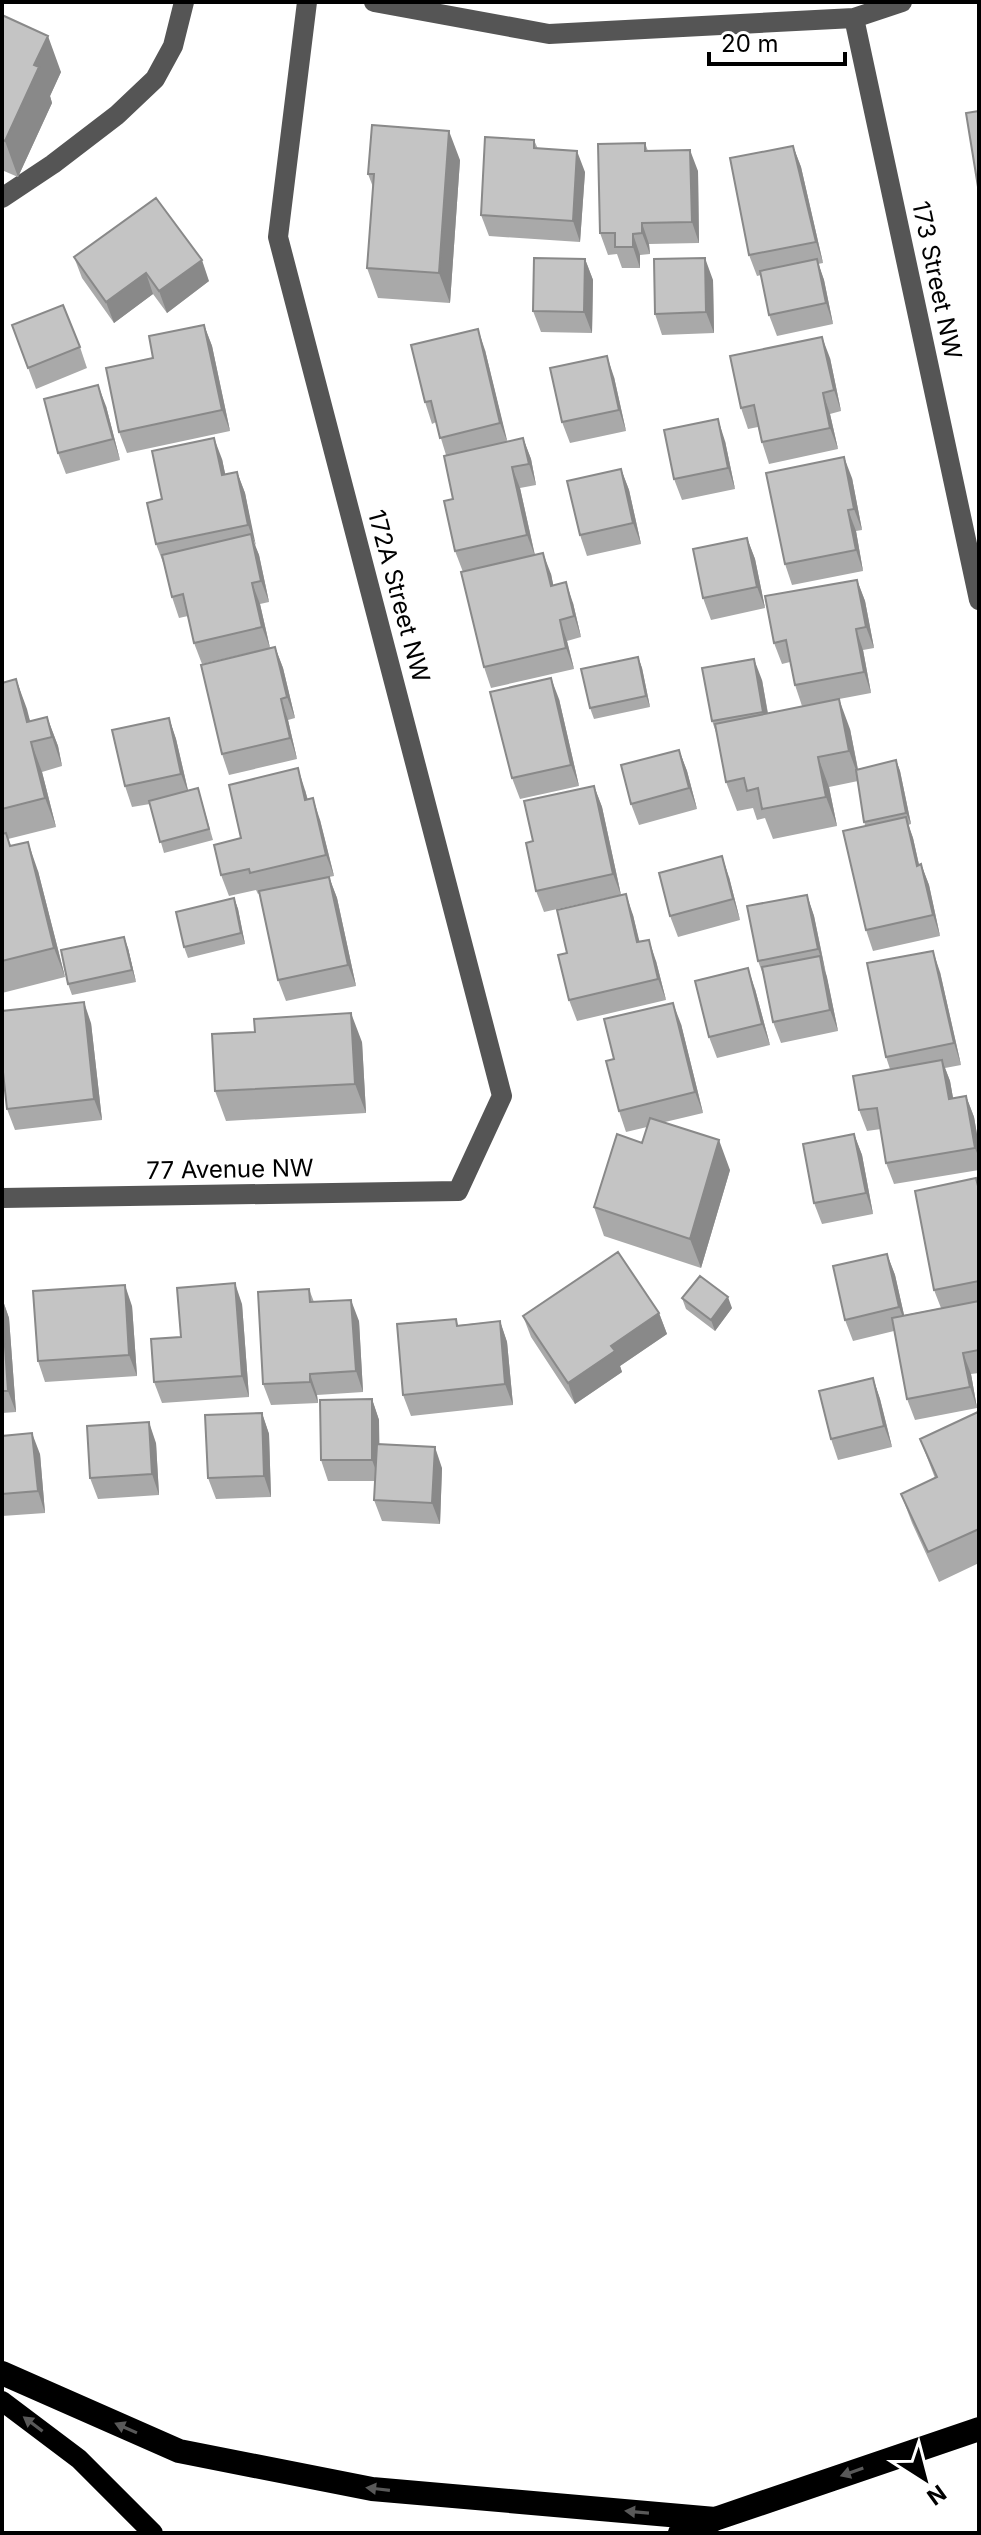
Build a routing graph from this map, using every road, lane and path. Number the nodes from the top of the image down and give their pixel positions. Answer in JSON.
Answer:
{"nodes":[{"id":1,"x":184,"y":2,"type":"edge"},
{"id":2,"x":307,"y":2,"type":"edge"},
{"id":3,"x":374,"y":2,"type":"edge"},
{"id":4,"x":902,"y":2,"type":"edge"},
{"id":5,"x":854,"y":18,"type":"junction"},
{"id":6,"x":2,"y":198,"type":"edge"},
{"id":7,"x":978,"y":588,"type":"edge"},
{"id":8,"x":458,"y":1191,"type":"joint"},
{"id":9,"x":2,"y":1198,"type":"edge"},
{"id":10,"x":2,"y":2373,"type":"edge"},
{"id":11,"x":2,"y":2401,"type":"edge"},
{"id":12,"x":979,"y":2429,"type":"edge"},
{"id":13,"x":715,"y":2519,"type":"junction"},
{"id":14,"x":153,"y":2533,"type":"edge"},
{"id":15,"x":680,"y":2533,"type":"edge"}],
"edges":[{"from":1,"to":6,"type":"street"},
{"from":2,"to":8,"type":"street","name":"172A Street NW"},
{"from":3,"to":5,"type":"street"},
{"from":4,"to":5,"type":"street"},
{"from":5,"to":7,"type":"street","name":"173 Street NW"},
{"from":8,"to":9,"type":"street","name":"77 Avenue NW"},
{"from":13,"to":10,"type":"highway","one_way":true},
{"from":14,"to":11,"type":"main road","one_way":true},
{"from":12,"to":13,"type":"highway","one_way":true},
{"from":13,"to":15,"type":"highway"}]}
